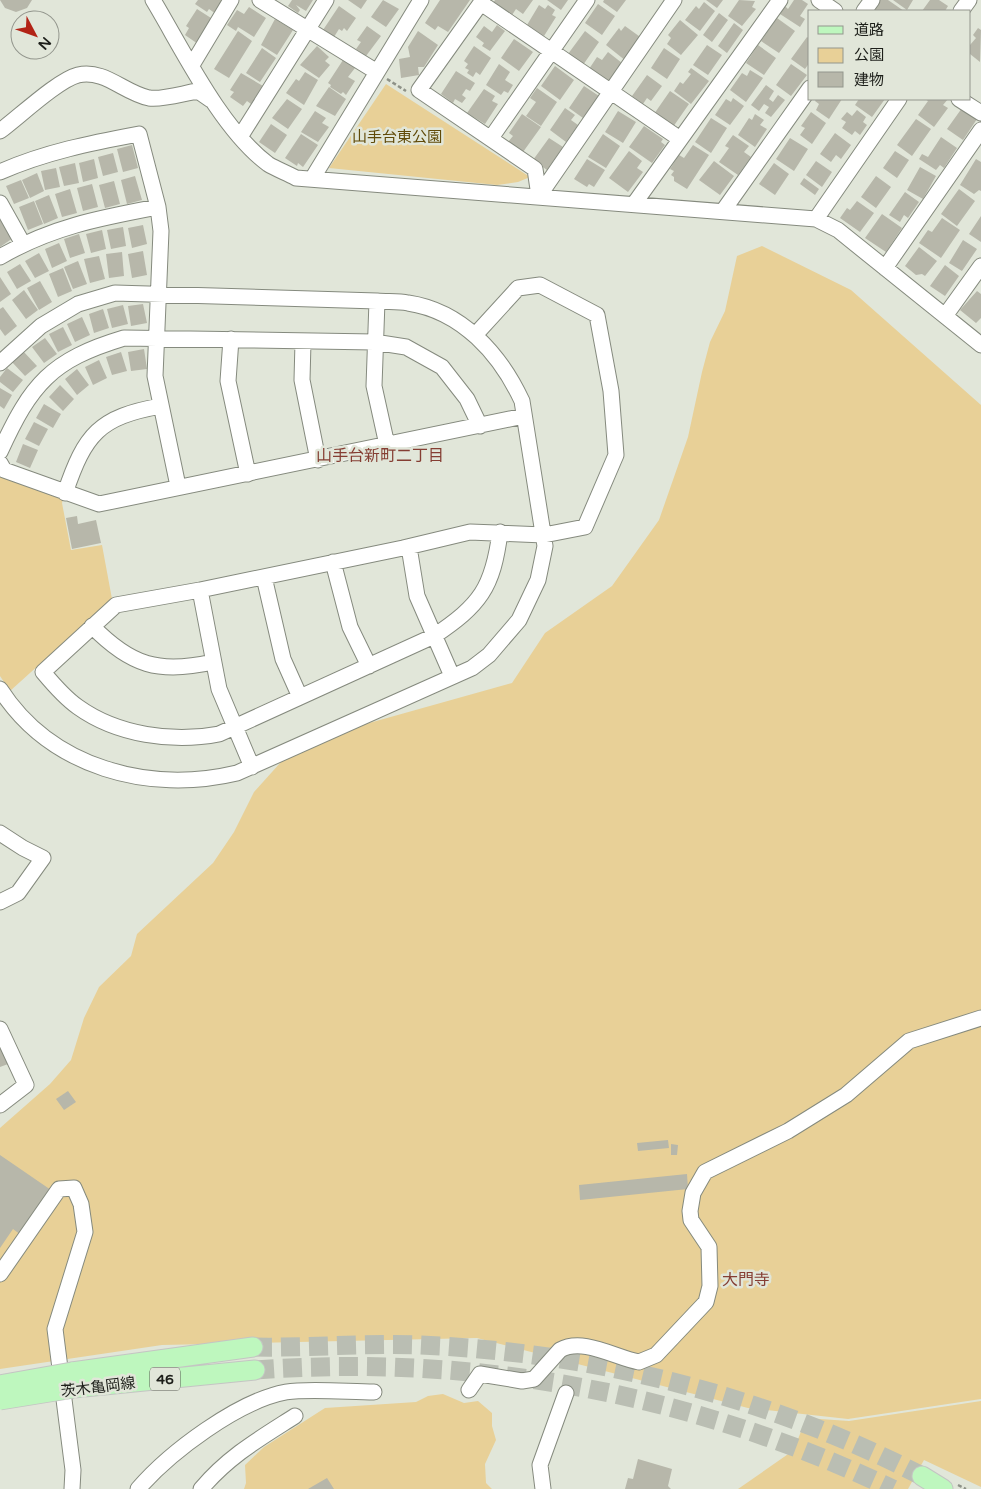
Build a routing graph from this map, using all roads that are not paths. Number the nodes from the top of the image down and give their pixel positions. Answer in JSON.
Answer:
{"nodes":[{"id":1,"x":153,"y":0,"type":"edge"},
{"id":2,"x":231,"y":0,"type":"edge"},
{"id":3,"x":260,"y":0,"type":"edge"},
{"id":4,"x":326,"y":0,"type":"edge"},
{"id":5,"x":421,"y":0,"type":"edge"},
{"id":6,"x":588,"y":0,"type":"edge"},
{"id":7,"x":674,"y":0,"type":"edge"},
{"id":8,"x":780,"y":0,"type":"edge"},
{"id":9,"x":819,"y":0,"type":"edge"},
{"id":10,"x":482,"y":1,"type":"edge"},
{"id":11,"x":834,"y":10,"type":"edge"},
{"id":12,"x":308,"y":30,"type":"junction"},
{"id":13,"x":552,"y":51,"type":"junction"},
{"id":14,"x":192,"y":65,"type":"junction"},
{"id":15,"x":377,"y":72,"type":"junction"},
{"id":16,"x":808,"y":91,"type":"edge"},
{"id":17,"x":612,"y":93,"type":"junction"},
{"id":18,"x":898,"y":100,"type":"edge"},
{"id":19,"x":961,"y":100,"type":"edge"},
{"id":20,"x":216,"y":104,"type":"junction"},
{"id":21,"x":981,"y":113,"type":"edge"},
{"id":22,"x":981,"y":130,"type":"edge"},
{"id":23,"x":0,"y":131,"type":"edge"},
{"id":24,"x":240,"y":137,"type":"junction"},
{"id":25,"x":490,"y":138,"type":"junction"},
{"id":26,"x":680,"y":138,"type":"junction"},
{"id":27,"x":0,"y":172,"type":"edge"},
{"id":28,"x":312,"y":179,"type":"junction"},
{"id":29,"x":539,"y":196,"type":"junction"},
{"id":30,"x":0,"y":203,"type":"edge"},
{"id":31,"x":634,"y":204,"type":"junction"},
{"id":32,"x":158,"y":207,"type":"junction"},
{"id":33,"x":722,"y":211,"type":"junction"},
{"id":34,"x":816,"y":218,"type":"junction"},
{"id":35,"x":22,"y":244,"type":"junction"},
{"id":36,"x":0,"y":257,"type":"edge"},
{"id":37,"x":981,"y":266,"type":"edge"},
{"id":38,"x":885,"y":268,"type":"junction"},
{"id":39,"x":157,"y":292,"type":"junction"},
{"id":40,"x":377,"y":301,"type":"junction"},
{"id":41,"x":945,"y":316,"type":"junction"},
{"id":42,"x":476,"y":334,"type":"junction"},
{"id":43,"x":157,"y":337,"type":"junction"},
{"id":44,"x":232,"y":339,"type":"junction"},
{"id":45,"x":303,"y":342,"type":"junction"},
{"id":46,"x":374,"y":342,"type":"junction"},
{"id":47,"x":981,"y":345,"type":"edge"},
{"id":48,"x":0,"y":363,"type":"edge"},
{"id":49,"x":161,"y":406,"type":"junction"},
{"id":50,"x":524,"y":416,"type":"junction"},
{"id":51,"x":480,"y":426,"type":"junction"},
{"id":52,"x":387,"y":445,"type":"junction"},
{"id":53,"x":0,"y":452,"type":"edge"},
{"id":54,"x":318,"y":460,"type":"junction"},
{"id":55,"x":0,"y":463,"type":"edge"},
{"id":56,"x":248,"y":474,"type":"junction"},
{"id":57,"x":178,"y":486,"type":"junction"},
{"id":58,"x":65,"y":492,"type":"junction"},
{"id":59,"x":500,"y":532,"type":"junction"},
{"id":60,"x":544,"y":535,"type":"junction"},
{"id":61,"x":409,"y":547,"type":"junction"},
{"id":62,"x":333,"y":562,"type":"junction"},
{"id":63,"x":264,"y":577,"type":"junction"},
{"id":64,"x":200,"y":590,"type":"junction"},
{"id":65,"x":92,"y":626,"type":"junction"},
{"id":66,"x":434,"y":636,"type":"junction"},
{"id":67,"x":213,"y":662,"type":"junction"},
{"id":68,"x":369,"y":666,"type":"junction"},
{"id":69,"x":452,"y":676,"type":"junction"},
{"id":70,"x":0,"y":689,"type":"edge"},
{"id":71,"x":300,"y":697,"type":"junction"},
{"id":72,"x":235,"y":726,"type":"junction"},
{"id":73,"x":252,"y":767,"type":"junction"},
{"id":74,"x":0,"y":833,"type":"edge"},
{"id":75,"x":0,"y":902,"type":"edge"},
{"id":76,"x":981,"y":1018,"type":"edge"},
{"id":77,"x":0,"y":1029,"type":"edge"},
{"id":78,"x":0,"y":1105,"type":"edge"},
{"id":79,"x":0,"y":1274,"type":"edge"},
{"id":80,"x":253,"y":1347,"type":"tunnel mouth"},
{"id":81,"x":256,"y":1370,"type":"tunnel mouth"},
{"id":82,"x":73,"y":1380,"type":"junction"},
{"id":83,"x":0,"y":1385,"type":"edge"},
{"id":84,"x":468,"y":1390,"type":"dead end"},
{"id":85,"x":374,"y":1392,"type":"dead end"},
{"id":86,"x":566,"y":1393,"type":"dead end"},
{"id":87,"x":0,"y":1400,"type":"edge"},
{"id":88,"x":295,"y":1416,"type":"dead end"},
{"id":89,"x":922,"y":1476,"type":"tunnel mouth"},
{"id":90,"x":72,"y":1489,"type":"edge"},
{"id":91,"x":138,"y":1489,"type":"edge"},
{"id":92,"x":201,"y":1489,"type":"edge"},
{"id":93,"x":543,"y":1489,"type":"edge"},
{"id":94,"x":944,"y":1489,"type":"edge"}],
"edges":[{"from":1,"to":14,"type":"street"},
{"from":2,"to":14,"type":"street"},
{"from":3,"to":12,"type":"street"},
{"from":4,"to":12,"type":"street"},
{"from":5,"to":15,"type":"street"},
{"from":6,"to":13,"type":"street"},
{"from":7,"to":17,"type":"street"},
{"from":8,"to":26,"type":"street"},
{"from":9,"to":11,"type":"street"},
{"from":10,"to":13,"type":"street"},
{"from":10,"to":25,"type":"street"},
{"from":12,"to":15,"type":"street"},
{"from":12,"to":24,"type":"street"},
{"from":13,"to":17,"type":"street"},
{"from":13,"to":25,"type":"street"},
{"from":14,"to":20,"type":"street"},
{"from":15,"to":28,"type":"street"},
{"from":16,"to":33,"type":"street"},
{"from":17,"to":26,"type":"street"},
{"from":17,"to":29,"type":"street"},
{"from":18,"to":34,"type":"street"},
{"from":19,"to":21,"type":"street"},
{"from":20,"to":23,"type":"street"},
{"from":20,"to":24,"type":"street"},
{"from":22,"to":38,"type":"street"},
{"from":24,"to":28,"type":"street"},
{"from":25,"to":29,"type":"street"},
{"from":26,"to":31,"type":"street"},
{"from":27,"to":32,"type":"street"},
{"from":28,"to":29,"type":"street"},
{"from":29,"to":31,"type":"street"},
{"from":30,"to":35,"type":"street"},
{"from":31,"to":33,"type":"street"},
{"from":32,"to":35,"type":"street"},
{"from":32,"to":39,"type":"street"},
{"from":33,"to":34,"type":"street"},
{"from":34,"to":38,"type":"street"},
{"from":35,"to":36,"type":"street"},
{"from":37,"to":41,"type":"street"},
{"from":38,"to":41,"type":"street"},
{"from":39,"to":40,"type":"street"},
{"from":39,"to":43,"type":"street"},
{"from":39,"to":48,"type":"street"},
{"from":40,"to":42,"type":"street"},
{"from":40,"to":46,"type":"street"},
{"from":41,"to":47,"type":"street"},
{"from":42,"to":50,"type":"street"},
{"from":42,"to":60,"type":"street"},
{"from":43,"to":44,"type":"street"},
{"from":43,"to":49,"type":"street"},
{"from":43,"to":53,"type":"street"},
{"from":44,"to":45,"type":"street"},
{"from":44,"to":56,"type":"street"},
{"from":45,"to":46,"type":"street"},
{"from":45,"to":54,"type":"street"},
{"from":46,"to":51,"type":"street"},
{"from":46,"to":52,"type":"street"},
{"from":49,"to":57,"type":"street"},
{"from":49,"to":58,"type":"street"},
{"from":50,"to":51,"type":"street"},
{"from":50,"to":60,"type":"street"},
{"from":51,"to":52,"type":"street"},
{"from":52,"to":54,"type":"street"},
{"from":54,"to":56,"type":"street"},
{"from":55,"to":58,"type":"street"},
{"from":56,"to":57,"type":"street"},
{"from":57,"to":58,"type":"street"},
{"from":59,"to":60,"type":"street"},
{"from":59,"to":61,"type":"street"},
{"from":59,"to":66,"type":"street"},
{"from":60,"to":69,"type":"street"},
{"from":61,"to":62,"type":"street"},
{"from":61,"to":66,"type":"street"},
{"from":62,"to":63,"type":"street"},
{"from":62,"to":68,"type":"street"},
{"from":63,"to":64,"type":"street"},
{"from":63,"to":71,"type":"street"},
{"from":64,"to":65,"type":"street"},
{"from":64,"to":67,"type":"street"},
{"from":65,"to":67,"type":"street"},
{"from":65,"to":72,"type":"street"},
{"from":66,"to":68,"type":"street"},
{"from":66,"to":69,"type":"street"},
{"from":67,"to":72,"type":"street"},
{"from":68,"to":71,"type":"street"},
{"from":69,"to":73,"type":"street"},
{"from":70,"to":73,"type":"street"},
{"from":71,"to":72,"type":"street"},
{"from":72,"to":73,"type":"street"},
{"from":74,"to":75,"type":"street"},
{"from":76,"to":84,"type":"street"},
{"from":77,"to":78,"type":"street"},
{"from":79,"to":90,"type":"street"},
{"from":80,"to":82,"type":"main road","name":"茨木亀岡線","number":"46"},
{"from":81,"to":82,"type":"main road","name":"茨木亀岡線","number":"46"},
{"from":82,"to":83,"type":"main road","name":"茨木亀岡線","number":"46","bridge":true},
{"from":82,"to":87,"type":"main road","name":"茨木亀岡線","number":"46","bridge":true},
{"from":85,"to":91,"type":"street"},
{"from":86,"to":93,"type":"street"},
{"from":88,"to":92,"type":"street"},
{"from":89,"to":94,"type":"main road"}]}
